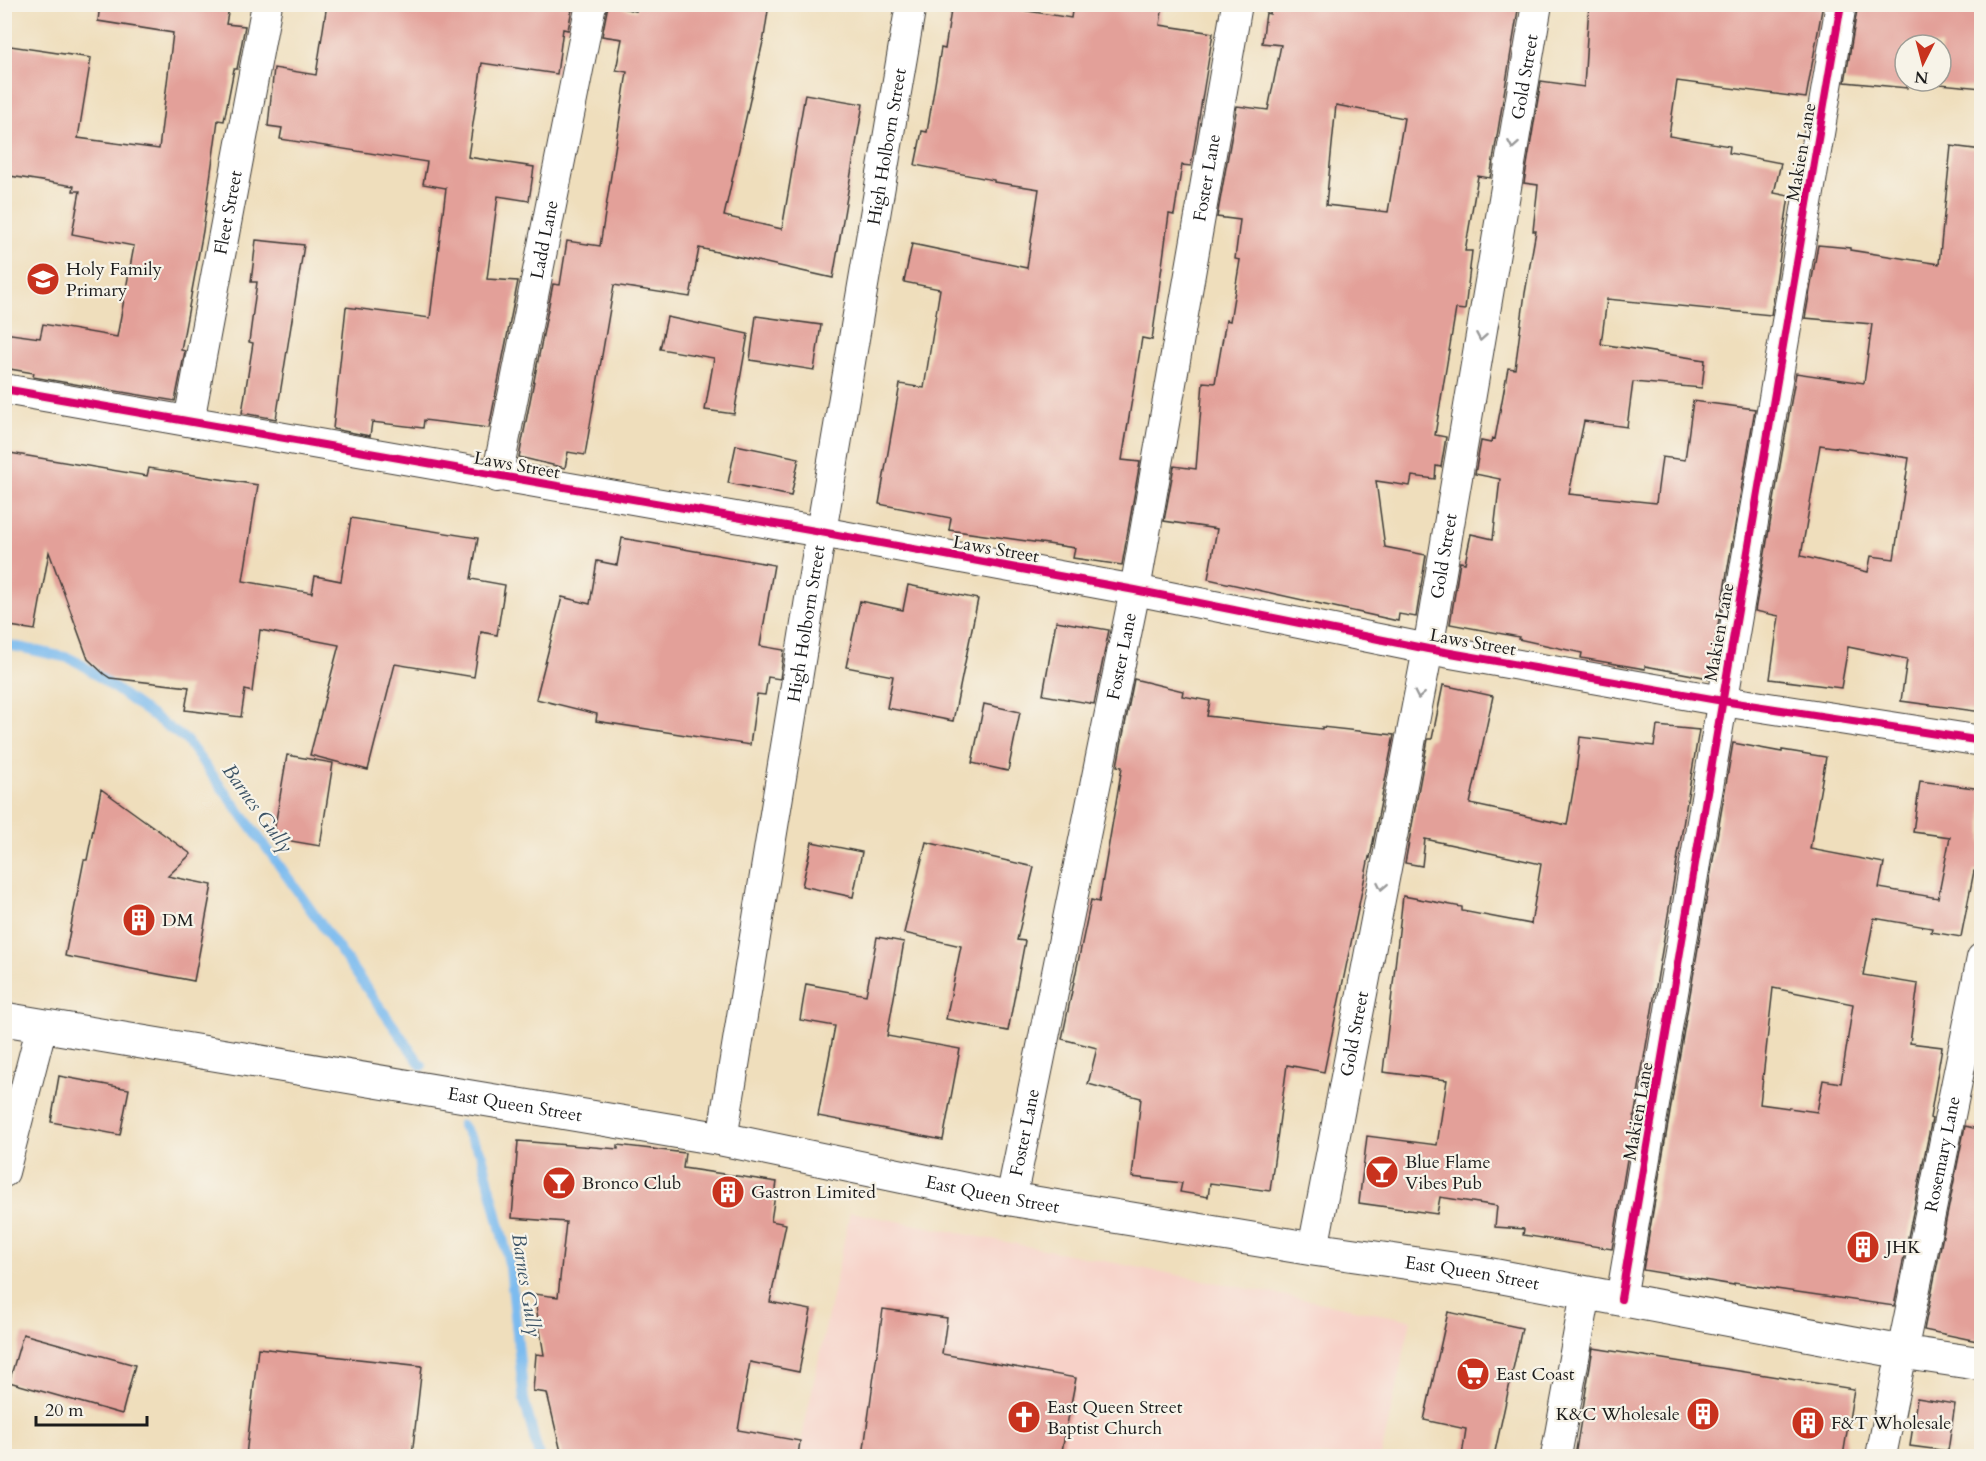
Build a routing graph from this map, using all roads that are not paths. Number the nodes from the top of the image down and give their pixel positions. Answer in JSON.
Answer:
{"nodes":[{"id":1,"x":267,"y":4,"type":"edge"},
{"id":2,"x":591,"y":4,"type":"edge"},
{"id":3,"x":911,"y":4,"type":"edge"},
{"id":4,"x":1237,"y":4,"type":"edge"},
{"id":5,"x":1537,"y":4,"type":"edge"},
{"id":6,"x":1841,"y":4,"type":"edge"},
{"id":7,"x":4,"y":389,"type":"edge"},
{"id":8,"x":189,"y":421,"type":"junction"},
{"id":9,"x":497,"y":477,"type":"junction"},
{"id":10,"x":820,"y":532,"type":"junction"},
{"id":11,"x":1135,"y":590,"type":"junction"},
{"id":12,"x":1428,"y":649,"type":"junction"},
{"id":13,"x":1723,"y":701,"type":"junction"},
{"id":14,"x":1982,"y":741,"type":"edge"},
{"id":15,"x":1982,"y":958,"type":"edge"},
{"id":16,"x":4,"y":1019,"type":"edge"},
{"id":17,"x":42,"y":1025,"type":"junction"},
{"id":18,"x":722,"y":1139,"type":"junction"},
{"id":19,"x":4,"y":1172,"type":"edge"},
{"id":20,"x":1011,"y":1199,"type":"junction"},
{"id":21,"x":1313,"y":1249,"type":"junction"},
{"id":22,"x":1586,"y":1293,"type":"junction"},
{"id":23,"x":1621,"y":1299,"type":"junction"},
{"id":24,"x":1902,"y":1352,"type":"junction"},
{"id":25,"x":1982,"y":1364,"type":"edge"},
{"id":26,"x":1556,"y":1456,"type":"edge"},
{"id":27,"x":1881,"y":1456,"type":"edge"}],
"edges":[{"from":1,"to":8,"type":"street","name":"Fleet Street"},
{"from":2,"to":9,"type":"street","name":"Ladd Lane"},
{"from":3,"to":10,"type":"street","name":"High Holborn Street"},
{"from":4,"to":11,"type":"street","name":"Foster Lane"},
{"from":5,"to":12,"type":"street","name":"Gold Street","one_way":true},
{"from":6,"to":13,"type":"street","name":"Makien Lane"},
{"from":7,"to":8,"type":"street","name":"Laws Street"},
{"from":8,"to":9,"type":"street","name":"Laws Street"},
{"from":9,"to":10,"type":"street","name":"Laws Street"},
{"from":10,"to":11,"type":"street","name":"Laws Street"},
{"from":10,"to":18,"type":"street","name":"High Holborn Street"},
{"from":11,"to":12,"type":"street","name":"Laws Street"},
{"from":11,"to":20,"type":"street","name":"Foster Lane"},
{"from":12,"to":13,"type":"street","name":"Laws Street"},
{"from":12,"to":21,"type":"street","name":"Gold Street","one_way":true},
{"from":13,"to":14,"type":"street","name":"Laws Street"},
{"from":13,"to":23,"type":"street","name":"Makien Lane"},
{"from":15,"to":24,"type":"street","name":"Rosemary Lane"},
{"from":16,"to":17,"type":"main road","name":"East Queen Street"},
{"from":17,"to":18,"type":"main road","name":"East Queen Street"},
{"from":17,"to":19,"type":"street"},
{"from":18,"to":20,"type":"main road","name":"East Queen Street"},
{"from":20,"to":21,"type":"main road","name":"East Queen Street"},
{"from":21,"to":22,"type":"main road","name":"East Queen Street"},
{"from":22,"to":23,"type":"main road","name":"East Queen Street"},
{"from":22,"to":26,"type":"street"},
{"from":23,"to":24,"type":"main road","name":"East Queen Street"},
{"from":24,"to":25,"type":"main road","name":"East Queen Street"},
{"from":24,"to":27,"type":"street","name":"Rosemary Lane"}]}
